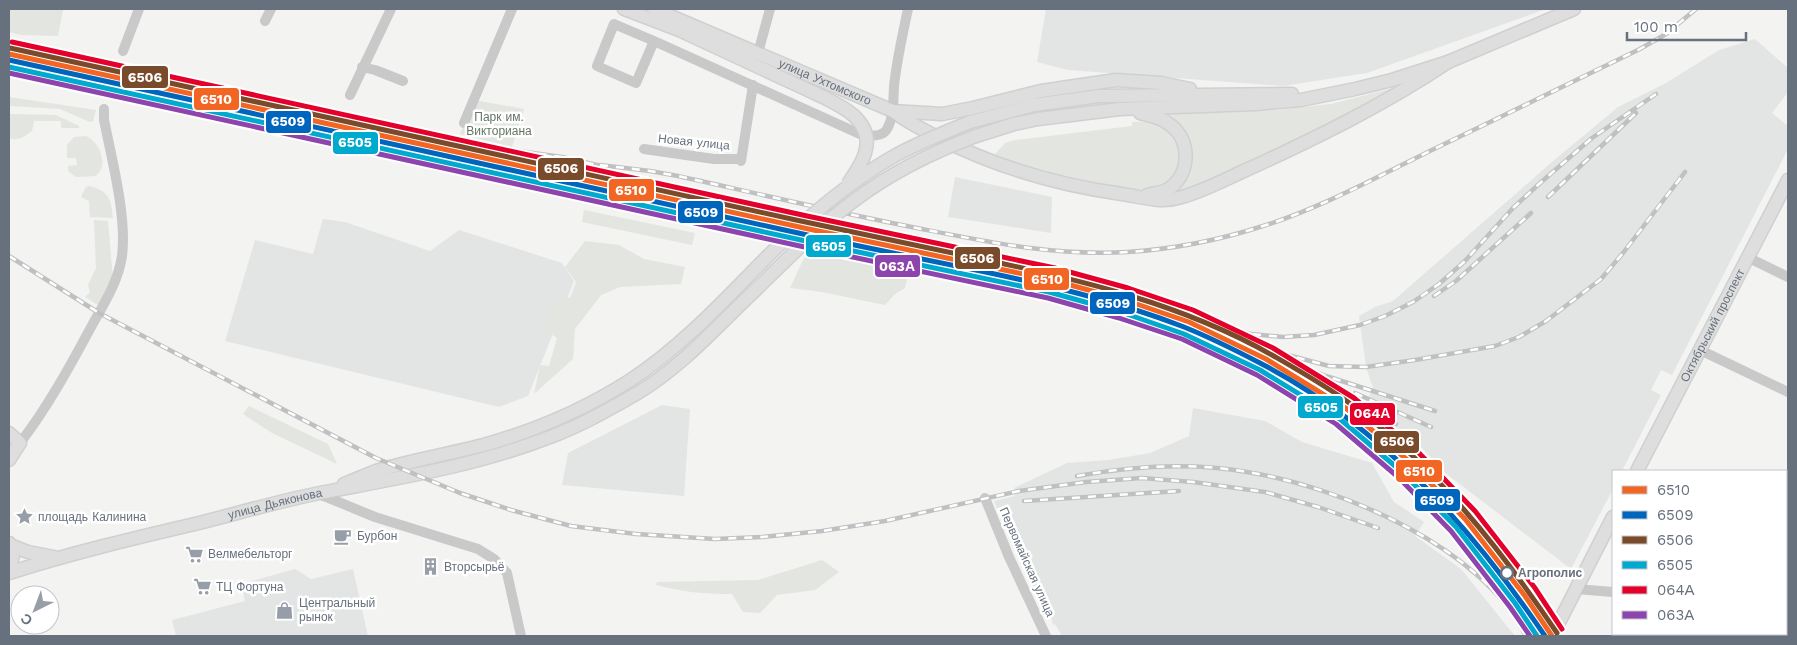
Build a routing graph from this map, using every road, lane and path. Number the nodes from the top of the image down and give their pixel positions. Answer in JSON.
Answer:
{"nodes":[{"id":1,"x":139,"y":9,"type":"edge"},
{"id":2,"x":271,"y":9,"type":"edge"},
{"id":3,"x":391,"y":9,"type":"edge"},
{"id":4,"x":512,"y":9,"type":"edge"},
{"id":5,"x":624,"y":9,"type":"edge"},
{"id":6,"x":654,"y":9,"type":"edge"},
{"id":7,"x":770,"y":9,"type":"edge"},
{"id":8,"x":908,"y":9,"type":"edge"},
{"id":9,"x":1574,"y":9,"type":"edge"},
{"id":10,"x":265,"y":21,"type":"dead end"},
{"id":11,"x":654,"y":41,"type":"junction"},
{"id":12,"x":123,"y":51,"type":"dead end"},
{"id":13,"x":758,"y":53,"type":"junction"},
{"id":14,"x":1448,"y":62,"type":"junction"},
{"id":15,"x":362,"y":67,"type":"junction"},
{"id":16,"x":403,"y":81,"type":"dead end"},
{"id":17,"x":752,"y":85,"type":"junction"},
{"id":18,"x":1217,"y":94,"type":"junction"},
{"id":19,"x":1325,"y":94,"type":"junction"},
{"id":20,"x":350,"y":95,"type":"dead end"},
{"id":21,"x":104,"y":109,"type":"dead end"},
{"id":22,"x":1120,"y":109,"type":"junction"},
{"id":23,"x":893,"y":111,"type":"junction"},
{"id":24,"x":464,"y":123,"type":"dead end"},
{"id":25,"x":644,"y":149,"type":"dead end"},
{"id":26,"x":1788,"y":180,"type":"edge"},
{"id":27,"x":845,"y":189,"type":"junction"},
{"id":28,"x":1131,"y":196,"type":"junction"},
{"id":29,"x":1748,"y":258,"type":"junction"},
{"id":30,"x":1788,"y":277,"type":"edge"},
{"id":31,"x":1700,"y":350,"type":"junction"},
{"id":32,"x":1788,"y":392,"type":"edge"},
{"id":33,"x":9,"y":433,"type":"edge"},
{"id":34,"x":20,"y":443,"type":"junction"},
{"id":35,"x":9,"y":460,"type":"edge"},
{"id":36,"x":1638,"y":470,"type":"edge"},
{"id":37,"x":319,"y":494,"type":"junction"},
{"id":38,"x":985,"y":498,"type":"dead end"},
{"id":39,"x":1612,"y":518,"type":"edge"},
{"id":40,"x":9,"y":544,"type":"edge"},
{"id":41,"x":59,"y":557,"type":"junction"},
{"id":42,"x":9,"y":572,"type":"edge"},
{"id":43,"x":1576,"y":589,"type":"junction"},
{"id":44,"x":1612,"y":592,"type":"edge"},
{"id":45,"x":522,"y":636,"type":"edge"},
{"id":46,"x":1046,"y":636,"type":"edge"},
{"id":47,"x":1552,"y":636,"type":"edge"}],
"edges":[{"from":1,"to":12,"type":"street"},
{"from":2,"to":10,"type":"street"},
{"from":3,"to":15,"type":"street"},
{"from":4,"to":24,"type":"street"},
{"from":5,"to":27,"type":"main road","bridge":true},
{"from":6,"to":13,"type":"main road","name":"улица Ухтомского"},
{"from":7,"to":13,"type":"street"},
{"from":8,"to":23,"type":"street"},
{"from":9,"to":14,"type":"main road"},
{"from":11,"to":11,"type":"street"},
{"from":11,"to":17,"type":"street"},
{"from":13,"to":23,"type":"main road","name":"улица Ухтомского"},
{"from":14,"to":19,"type":"main road"},
{"from":14,"to":28,"type":"main road"},
{"from":15,"to":16,"type":"street"},
{"from":15,"to":20,"type":"street"},
{"from":17,"to":23,"type":"street"},
{"from":17,"to":25,"type":"street","name":"Новая улица"},
{"from":18,"to":19,"type":"main road"},
{"from":18,"to":23,"type":"main road"},
{"from":18,"to":27,"type":"main road","bridge":true},
{"from":19,"to":22,"type":"main road"},
{"from":21,"to":34,"type":"street"},
{"from":22,"to":28,"type":"main road"},
{"from":22,"to":37,"type":"main road","bridge":true},
{"from":23,"to":28,"type":"main road","name":"улица Ухтомского"},
{"from":26,"to":29,"type":"main road","name":"Октябрьский проспект"},
{"from":27,"to":37,"type":"main road","bridge":true},
{"from":29,"to":30,"type":"street"},
{"from":29,"to":31,"type":"main road","name":"Октябрьский проспект"},
{"from":31,"to":32,"type":"street"},
{"from":31,"to":36,"type":"main road","name":"Октябрьский проспект"},
{"from":33,"to":34,"type":"main road"},
{"from":34,"to":35,"type":"main road"},
{"from":37,"to":41,"type":"main road","name":"улица Дьяконова"},
{"from":37,"to":45,"type":"street","name":"улица Дьяконова"},
{"from":38,"to":46,"type":"street","name":"Первомайская улица"},
{"from":39,"to":43,"type":"main road"},
{"from":40,"to":41,"type":"main road","name":"улица Дьяконова"},
{"from":40,"to":42,"type":"main road"},
{"from":41,"to":42,"type":"main road","name":"улица Дьяконова"},
{"from":43,"to":44,"type":"street"},
{"from":43,"to":47,"type":"main road"}]}
